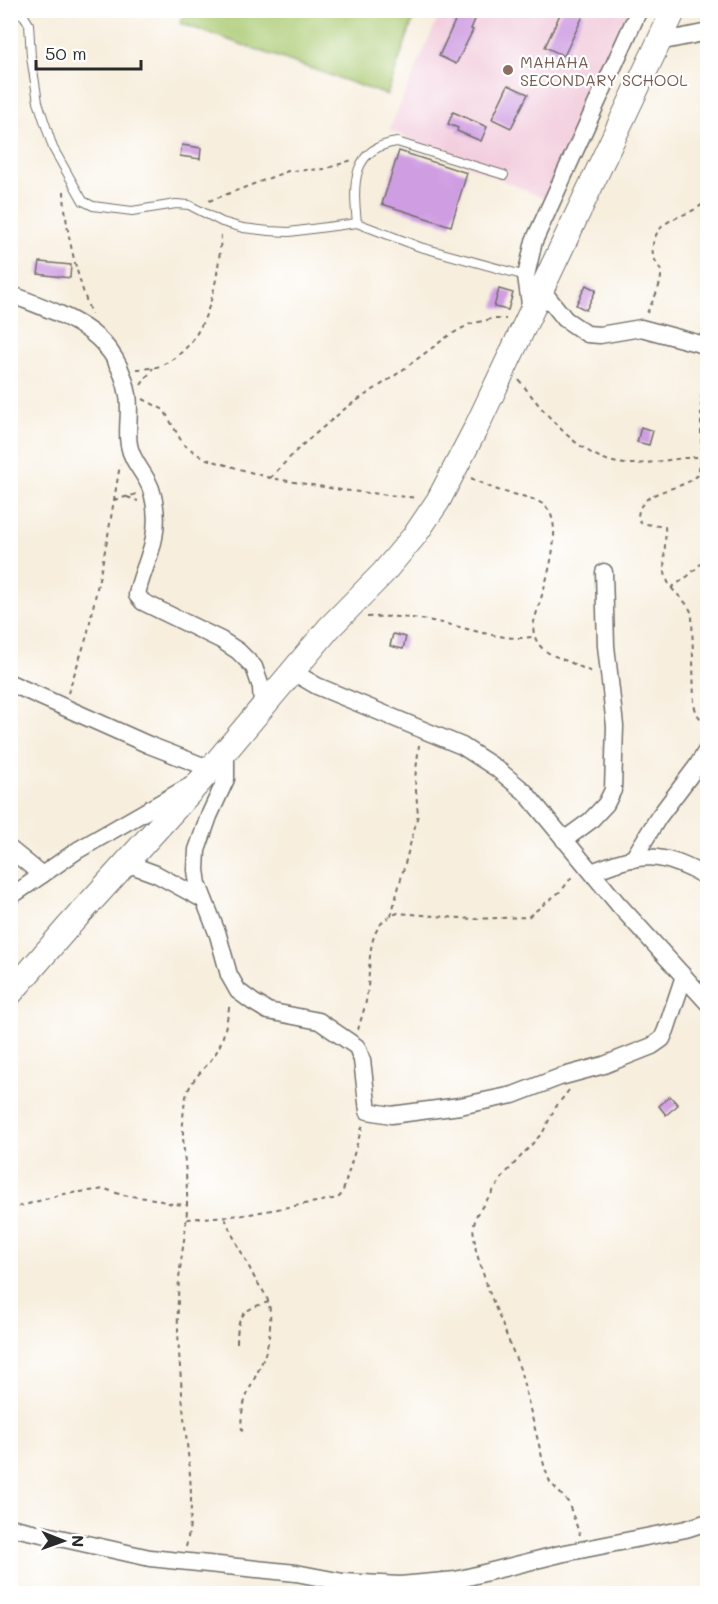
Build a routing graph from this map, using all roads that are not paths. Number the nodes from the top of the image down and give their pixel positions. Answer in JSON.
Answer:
{"nodes":[{"id":1,"x":14,"y":10,"type":"edge"},
{"id":2,"x":639,"y":10,"type":"edge"},
{"id":3,"x":674,"y":10,"type":"edge"},
{"id":4,"x":708,"y":32,"type":"edge"},
{"id":5,"x":659,"y":42,"type":"junction"},
{"id":6,"x":504,"y":176,"type":"dead end"},
{"id":7,"x":357,"y":223,"type":"junction"},
{"id":8,"x":534,"y":283,"type":"junction"},
{"id":9,"x":10,"y":294,"type":"edge"},
{"id":10,"x":708,"y":346,"type":"edge"},
{"id":11,"x":604,"y":572,"type":"dead end"},
{"id":12,"x":293,"y":672,"type":"junction"},
{"id":13,"x":10,"y":683,"type":"edge"},
{"id":14,"x":262,"y":708,"type":"junction"},
{"id":15,"x":708,"y":748,"type":"edge"},
{"id":16,"x":226,"y":750,"type":"junction"},
{"id":17,"x":207,"y":773,"type":"junction"},
{"id":18,"x":564,"y":840,"type":"junction"},
{"id":19,"x":10,"y":849,"type":"edge"},
{"id":20,"x":633,"y":859,"type":"junction"},
{"id":21,"x":126,"y":863,"type":"junction"},
{"id":22,"x":588,"y":867,"type":"junction"},
{"id":23,"x":42,"y":875,"type":"junction"},
{"id":24,"x":708,"y":878,"type":"edge"},
{"id":25,"x":10,"y":897,"type":"edge"},
{"id":26,"x":204,"y":900,"type":"junction"},
{"id":27,"x":684,"y":976,"type":"junction"},
{"id":28,"x":15,"y":982,"type":"edge"},
{"id":29,"x":708,"y":1003,"type":"edge"},
{"id":30,"x":708,"y":1522,"type":"edge"},
{"id":31,"x":10,"y":1527,"type":"edge"}],
"edges":[{"from":1,"to":7,"type":"lane"},
{"from":2,"to":8,"type":"street"},
{"from":3,"to":5,"type":"main road"},
{"from":4,"to":5,"type":"street"},
{"from":5,"to":8,"type":"main road"},
{"from":6,"to":7,"type":"lane"},
{"from":7,"to":8,"type":"lane"},
{"from":8,"to":10,"type":"street"},
{"from":8,"to":12,"type":"main road"},
{"from":9,"to":14,"type":"street"},
{"from":11,"to":18,"type":"street"},
{"from":12,"to":14,"type":"main road"},
{"from":12,"to":18,"type":"street"},
{"from":13,"to":17,"type":"street"},
{"from":14,"to":16,"type":"main road"},
{"from":15,"to":20,"type":"street"},
{"from":16,"to":17,"type":"main road"},
{"from":16,"to":26,"type":"street"},
{"from":17,"to":21,"type":"main road"},
{"from":17,"to":23,"type":"street"},
{"from":18,"to":22,"type":"street"},
{"from":19,"to":23,"type":"street"},
{"from":20,"to":22,"type":"street"},
{"from":20,"to":24,"type":"street"},
{"from":21,"to":26,"type":"street"},
{"from":21,"to":28,"type":"main road"},
{"from":22,"to":27,"type":"street"},
{"from":23,"to":25,"type":"street"},
{"from":26,"to":27,"type":"street"},
{"from":27,"to":29,"type":"street"},
{"from":30,"to":31,"type":"street"}]}
